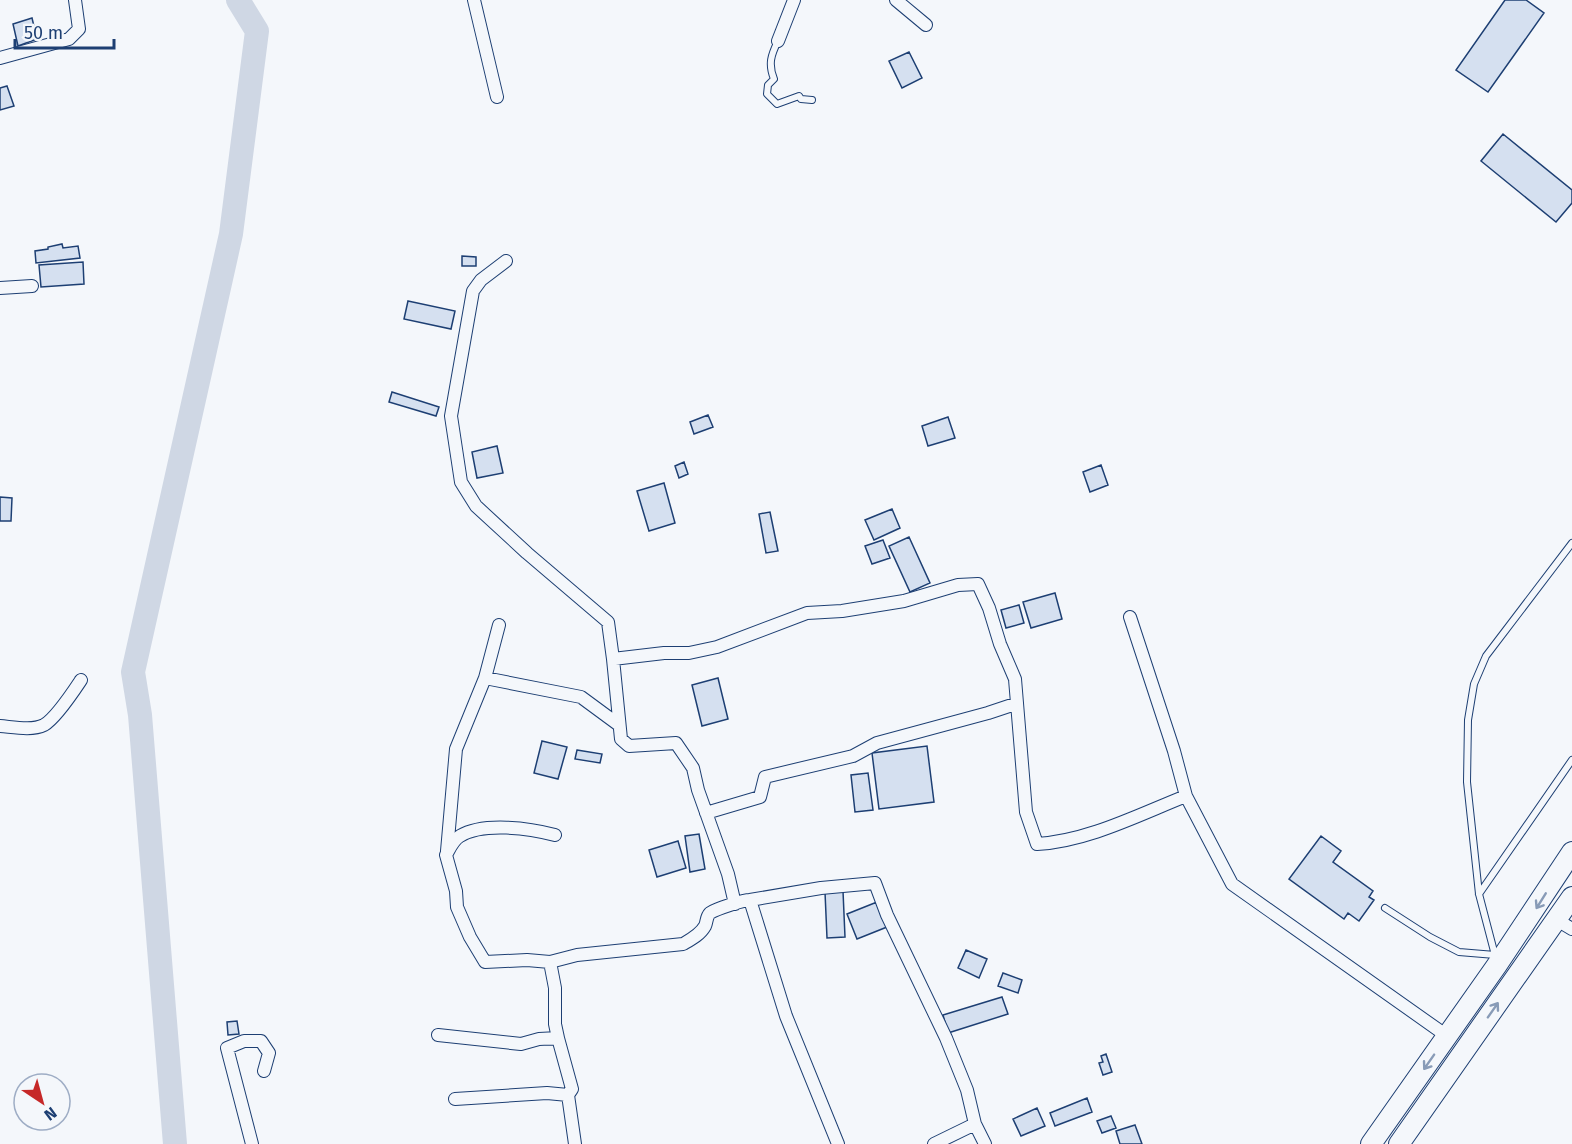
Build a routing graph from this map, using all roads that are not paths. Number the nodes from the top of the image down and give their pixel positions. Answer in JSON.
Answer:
{"nodes":[{"id":1,"x":75,"y":0,"type":"edge"},
{"id":2,"x":474,"y":0,"type":"edge"},
{"id":3,"x":794,"y":0,"type":"edge"},
{"id":4,"x":896,"y":0,"type":"edge"},
{"id":5,"x":926,"y":25,"type":"dead end"},
{"id":6,"x":778,"y":41,"type":"joint"},
{"id":7,"x":0,"y":58,"type":"edge"},
{"id":8,"x":497,"y":97,"type":"dead end"},
{"id":9,"x":812,"y":100,"type":"dead end"},
{"id":10,"x":506,"y":261,"type":"dead end"},
{"id":11,"x":32,"y":286,"type":"dead end"},
{"id":12,"x":0,"y":288,"type":"edge"},
{"id":13,"x":1572,"y":543,"type":"edge"},
{"id":14,"x":1130,"y":617,"type":"dead end"},
{"id":15,"x":499,"y":625,"type":"dead end"},
{"id":16,"x":613,"y":659,"type":"junction"},
{"id":17,"x":485,"y":678,"type":"junction"},
{"id":18,"x":81,"y":680,"type":"dead end"},
{"id":19,"x":1015,"y":704,"type":"junction"},
{"id":20,"x":619,"y":725,"type":"junction"},
{"id":21,"x":0,"y":726,"type":"edge"},
{"id":22,"x":1572,"y":760,"type":"edge"},
{"id":23,"x":1186,"y":796,"type":"junction"},
{"id":24,"x":706,"y":813,"type":"junction"},
{"id":25,"x":555,"y":835,"type":"dead end"},
{"id":26,"x":1572,"y":852,"type":"edge"},
{"id":27,"x":446,"y":855,"type":"junction"},
{"id":28,"x":1479,"y":894,"type":"junction"},
{"id":29,"x":1572,"y":897,"type":"edge"},
{"id":30,"x":750,"y":900,"type":"junction"},
{"id":31,"x":735,"y":904,"type":"junction"},
{"id":32,"x":1385,"y":908,"type":"dead end"},
{"id":33,"x":1564,"y":924,"type":"edge"},
{"id":34,"x":1496,"y":960,"type":"junction"},
{"id":35,"x":550,"y":962,"type":"junction"},
{"id":36,"x":438,"y":1035,"type":"dead end"},
{"id":37,"x":1447,"y":1036,"type":"junction"},
{"id":38,"x":558,"y":1038,"type":"junction"},
{"id":39,"x":264,"y":1071,"type":"dead end"},
{"id":40,"x":568,"y":1095,"type":"junction"},
{"id":41,"x":455,"y":1099,"type":"dead end"},
{"id":42,"x":975,"y":1124,"type":"junction"},
{"id":43,"x":252,"y":1144,"type":"edge"},
{"id":44,"x":575,"y":1144,"type":"edge"},
{"id":45,"x":838,"y":1144,"type":"edge"},
{"id":46,"x":934,"y":1144,"type":"edge"},
{"id":47,"x":985,"y":1144,"type":"edge"},
{"id":48,"x":1371,"y":1144,"type":"edge"},
{"id":49,"x":1399,"y":1144,"type":"edge"}],
"edges":[{"from":1,"to":7,"type":"street"},
{"from":2,"to":8,"type":"street"},
{"from":3,"to":6,"type":"street"},
{"from":4,"to":5,"type":"street"},
{"from":6,"to":9,"type":"lane"},
{"from":10,"to":16,"type":"street"},
{"from":11,"to":12,"type":"street"},
{"from":13,"to":28,"type":"lane"},
{"from":14,"to":23,"type":"street"},
{"from":15,"to":17,"type":"street"},
{"from":16,"to":19,"type":"street"},
{"from":16,"to":20,"type":"street"},
{"from":17,"to":20,"type":"street"},
{"from":17,"to":27,"type":"street"},
{"from":18,"to":21,"type":"street"},
{"from":19,"to":23,"type":"street"},
{"from":19,"to":24,"type":"street"},
{"from":20,"to":24,"type":"street"},
{"from":22,"to":28,"type":"lane"},
{"from":23,"to":37,"type":"street"},
{"from":24,"to":31,"type":"street"},
{"from":25,"to":27,"type":"street"},
{"from":26,"to":34,"type":"main road","one_way":true},
{"from":27,"to":35,"type":"street"},
{"from":28,"to":34,"type":"lane"},
{"from":29,"to":33,"type":"main road"},
{"from":30,"to":31,"type":"street"},
{"from":30,"to":42,"type":"street"},
{"from":30,"to":45,"type":"street"},
{"from":31,"to":35,"type":"street"},
{"from":32,"to":34,"type":"lane"},
{"from":49,"to":33,"type":"main road","one_way":true},
{"from":34,"to":37,"type":"main road"},
{"from":35,"to":38,"type":"street"},
{"from":36,"to":38,"type":"street"},
{"from":37,"to":48,"type":"main road","one_way":true},
{"from":38,"to":40,"type":"street"},
{"from":39,"to":43,"type":"street"},
{"from":40,"to":41,"type":"street"},
{"from":40,"to":44,"type":"street"},
{"from":42,"to":46,"type":"street"},
{"from":42,"to":47,"type":"street"}]}
